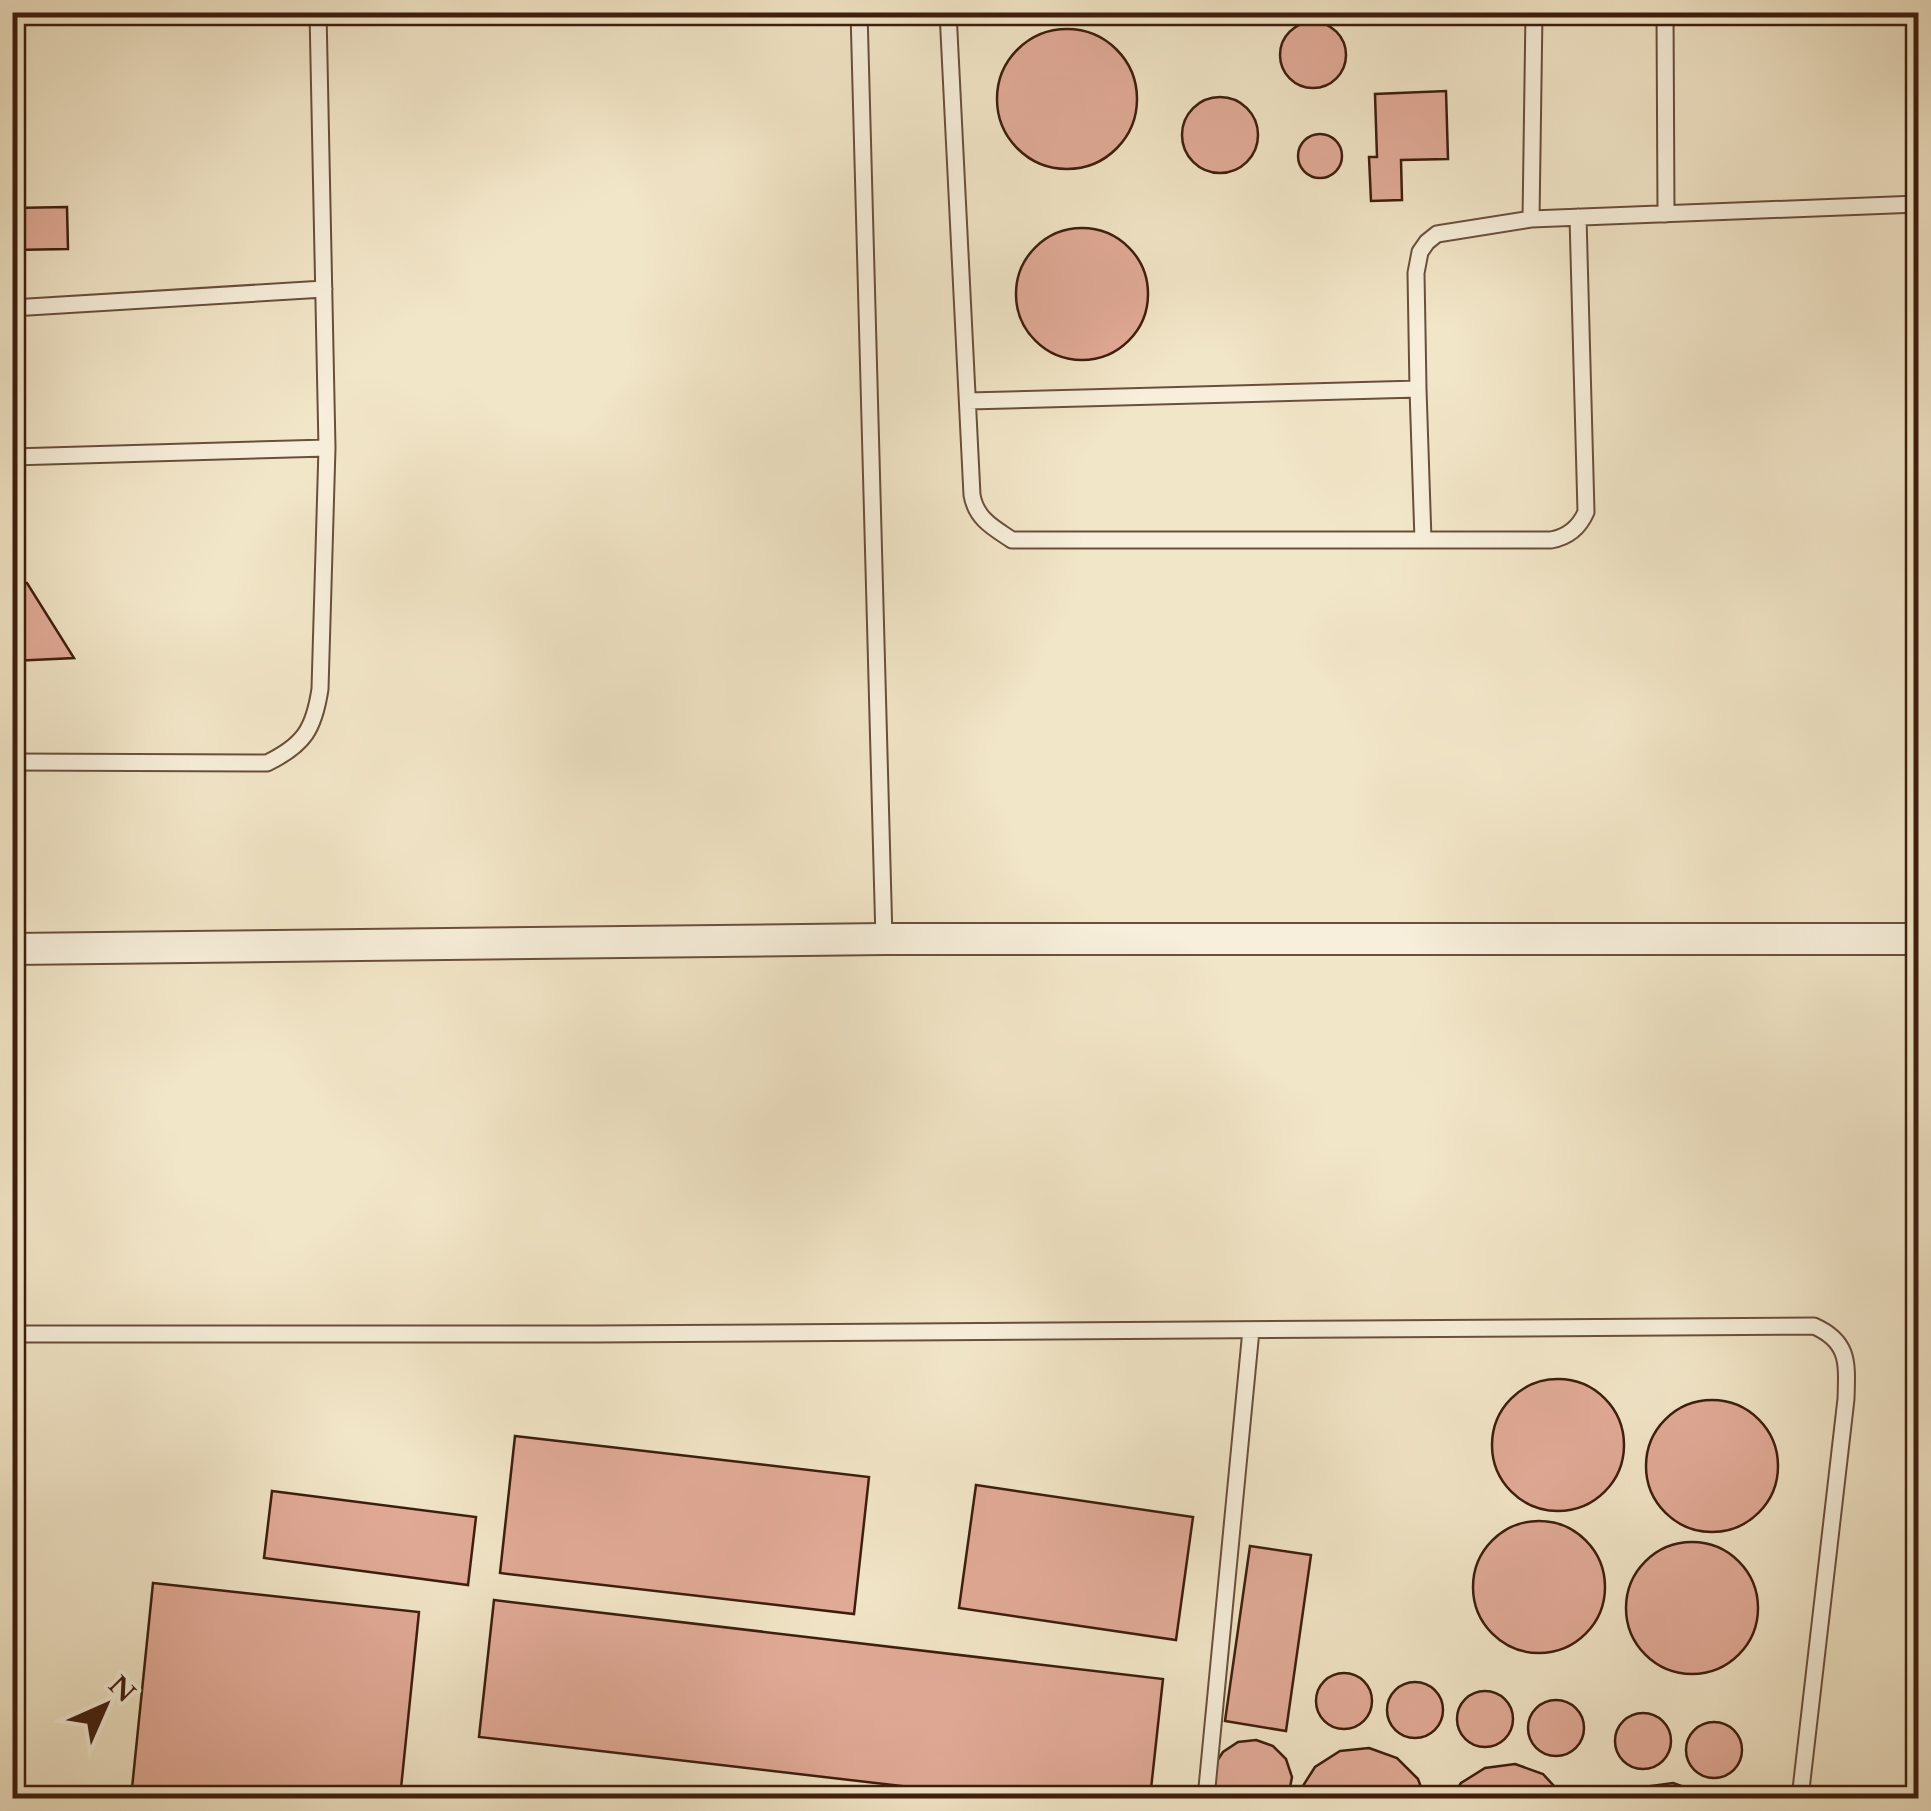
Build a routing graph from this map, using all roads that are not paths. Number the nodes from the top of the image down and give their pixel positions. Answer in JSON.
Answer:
{"nodes":[{"id":1,"x":318,"y":12,"type":"edge"},
{"id":2,"x":858,"y":12,"type":"edge"},
{"id":3,"x":948,"y":12,"type":"edge"},
{"id":4,"x":1534,"y":12,"type":"edge"},
{"id":5,"x":1665,"y":12,"type":"edge"},
{"id":6,"x":1918,"y":204,"type":"edge"},
{"id":7,"x":1666,"y":214,"type":"junction"},
{"id":8,"x":1578,"y":217,"type":"junction"},
{"id":9,"x":1531,"y":219,"type":"junction"},
{"id":10,"x":324,"y":290,"type":"junction"},
{"id":11,"x":12,"y":308,"type":"edge"},
{"id":12,"x":1418,"y":389,"type":"junction"},
{"id":13,"x":968,"y":401,"type":"junction"},
{"id":14,"x":327,"y":448,"type":"junction"},
{"id":15,"x":12,"y":457,"type":"edge"},
{"id":16,"x":1423,"y":540,"type":"junction"},
{"id":17,"x":12,"y":762,"type":"edge"},
{"id":18,"x":1918,"y":939,"type":"edge"},
{"id":19,"x":884,"y":940,"type":"junction"},
{"id":20,"x":12,"y":949,"type":"edge"},
{"id":21,"x":1251,"y":1330,"type":"junction"},
{"id":22,"x":12,"y":1334,"type":"edge"},
{"id":23,"x":1206,"y":1798,"type":"edge"},
{"id":24,"x":1800,"y":1798,"type":"edge"}],
"edges":[{"from":1,"to":10,"type":"lane"},
{"from":2,"to":19,"type":"lane"},
{"from":3,"to":13,"type":"lane"},
{"from":4,"to":9,"type":"lane"},
{"from":5,"to":7,"type":"lane"},
{"from":6,"to":7,"type":"lane"},
{"from":7,"to":8,"type":"lane"},
{"from":8,"to":9,"type":"lane"},
{"from":8,"to":16,"type":"lane"},
{"from":9,"to":12,"type":"lane"},
{"from":10,"to":11,"type":"lane"},
{"from":10,"to":14,"type":"lane"},
{"from":12,"to":13,"type":"lane"},
{"from":12,"to":16,"type":"lane"},
{"from":13,"to":16,"type":"lane"},
{"from":14,"to":15,"type":"lane"},
{"from":14,"to":17,"type":"lane"},
{"from":18,"to":19,"type":"street"},
{"from":19,"to":20,"type":"street"},
{"from":21,"to":22,"type":"lane"},
{"from":21,"to":23,"type":"lane"},
{"from":21,"to":24,"type":"lane"}]}
